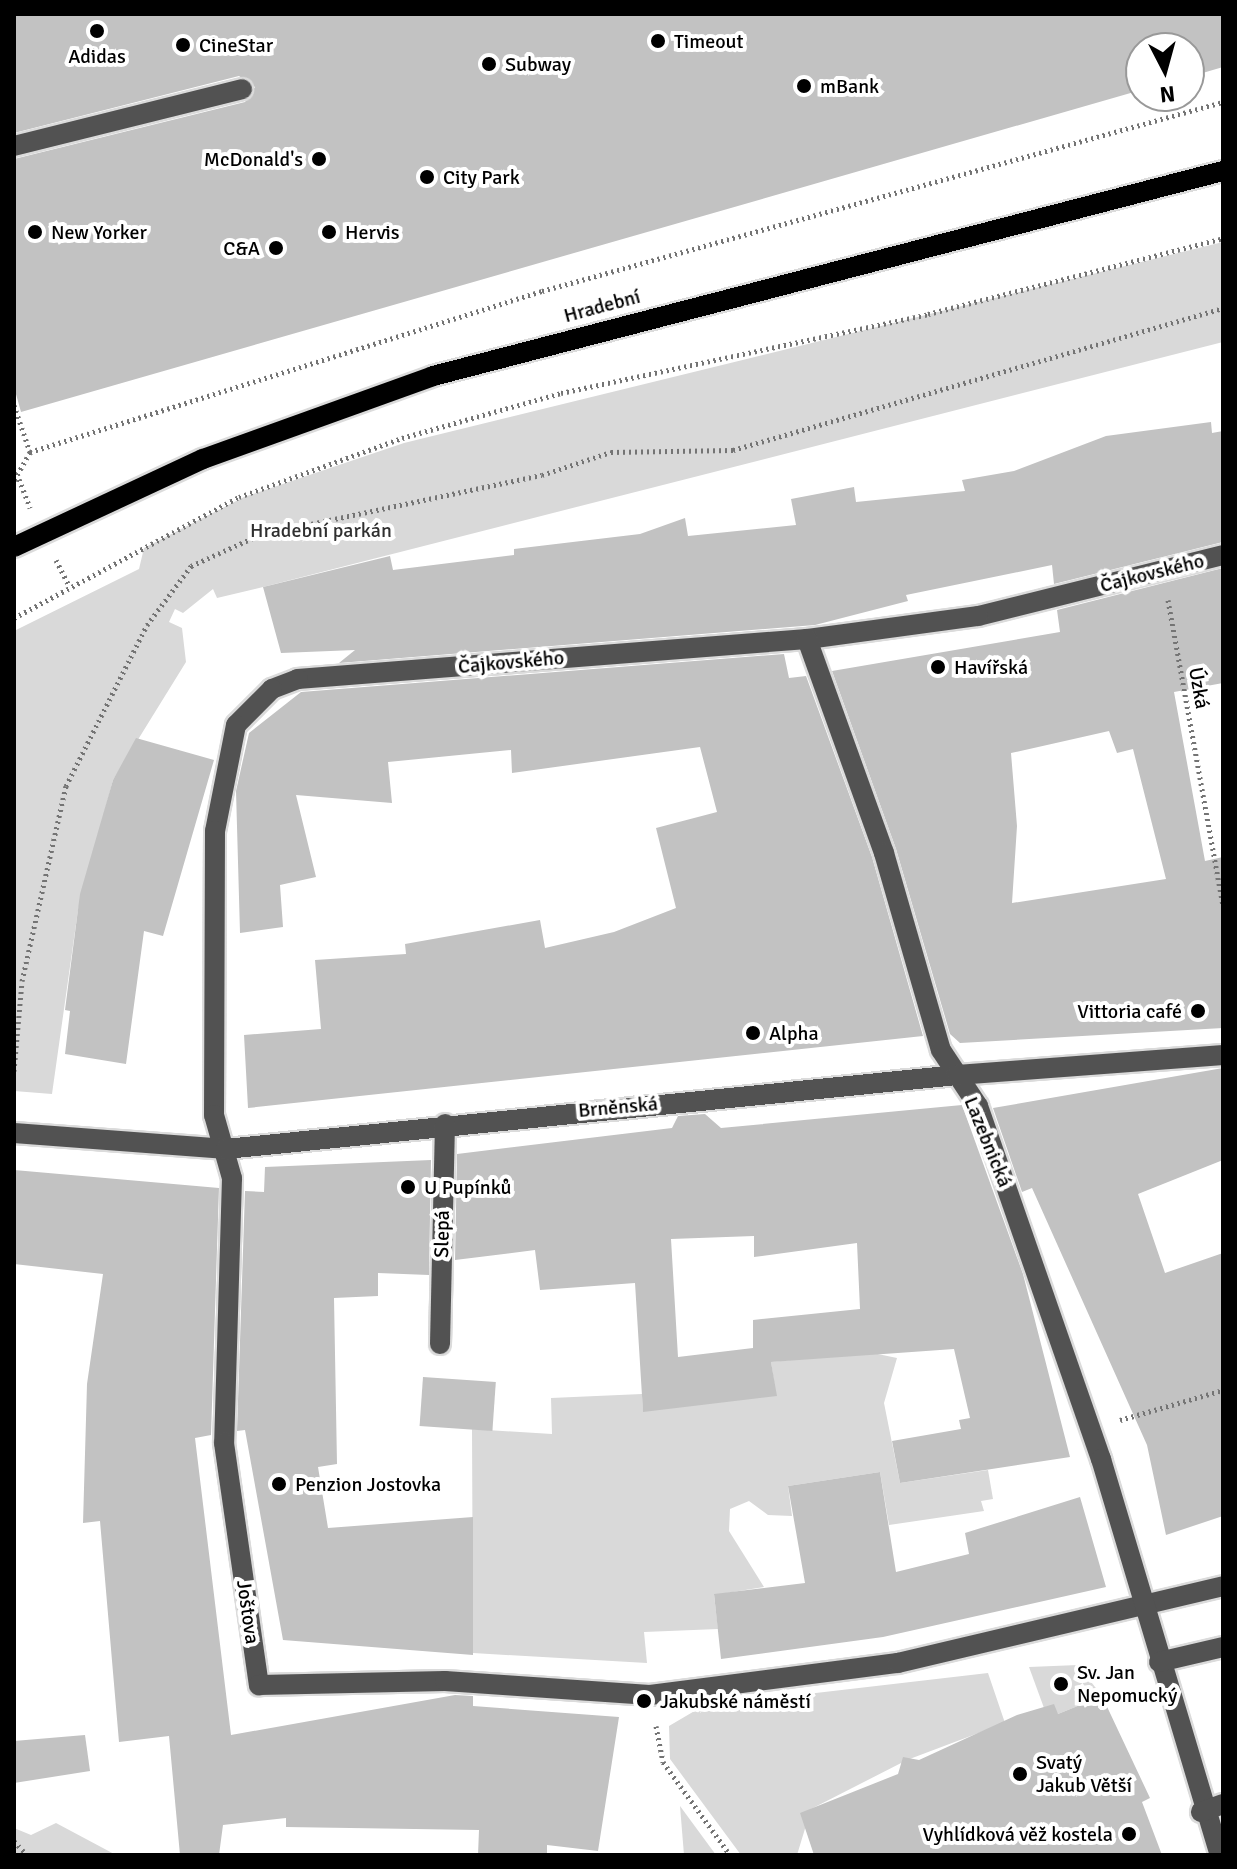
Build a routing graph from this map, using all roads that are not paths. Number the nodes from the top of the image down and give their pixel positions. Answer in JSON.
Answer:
{"nodes":[{"id":1,"x":242,"y":89,"type":"dead end"},
{"id":2,"x":14,"y":146,"type":"edge"},
{"id":3,"x":1223,"y":171,"type":"edge"},
{"id":4,"x":14,"y":547,"type":"edge"},
{"id":5,"x":1223,"y":555,"type":"edge"},
{"id":6,"x":807,"y":639,"type":"junction"},
{"id":7,"x":1223,"y":1055,"type":"edge"},
{"id":8,"x":957,"y":1075,"type":"junction"},
{"id":9,"x":445,"y":1124,"type":"junction"},
{"id":10,"x":14,"y":1133,"type":"edge"},
{"id":11,"x":226,"y":1149,"type":"junction"},
{"id":12,"x":440,"y":1344,"type":"dead end"},
{"id":13,"x":1223,"y":1586,"type":"edge"},
{"id":14,"x":1143,"y":1605,"type":"junction"},
{"id":15,"x":1223,"y":1647,"type":"edge"},
{"id":16,"x":1159,"y":1662,"type":"junction"},
{"id":17,"x":1223,"y":1804,"type":"edge"},
{"id":18,"x":1201,"y":1812,"type":"junction"},
{"id":19,"x":1220,"y":1855,"type":"edge"}],
"edges":[{"from":1,"to":2,"type":"street"},
{"from":3,"to":4,"type":"main road","name":"Hradební"},
{"from":5,"to":6,"type":"street","name":"Čajkovského"},
{"from":6,"to":8,"type":"street","name":"Lazebnická"},
{"from":6,"to":11,"type":"street","name":"Čajkovského"},
{"from":7,"to":8,"type":"street","name":"Brněnská"},
{"from":8,"to":9,"type":"street","name":"Brněnská"},
{"from":8,"to":14,"type":"street","name":"Lazebnická"},
{"from":9,"to":11,"type":"street","name":"Brněnská"},
{"from":9,"to":12,"type":"street","name":"Slepá"},
{"from":10,"to":11,"type":"street","name":"Brněnská"},
{"from":11,"to":14,"type":"street","name":"Joštova"},
{"from":13,"to":14,"type":"street"},
{"from":14,"to":16,"type":"street"},
{"from":15,"to":16,"type":"street"},
{"from":16,"to":18,"type":"street"},
{"from":17,"to":18,"type":"street"},
{"from":18,"to":19,"type":"street"}]}
